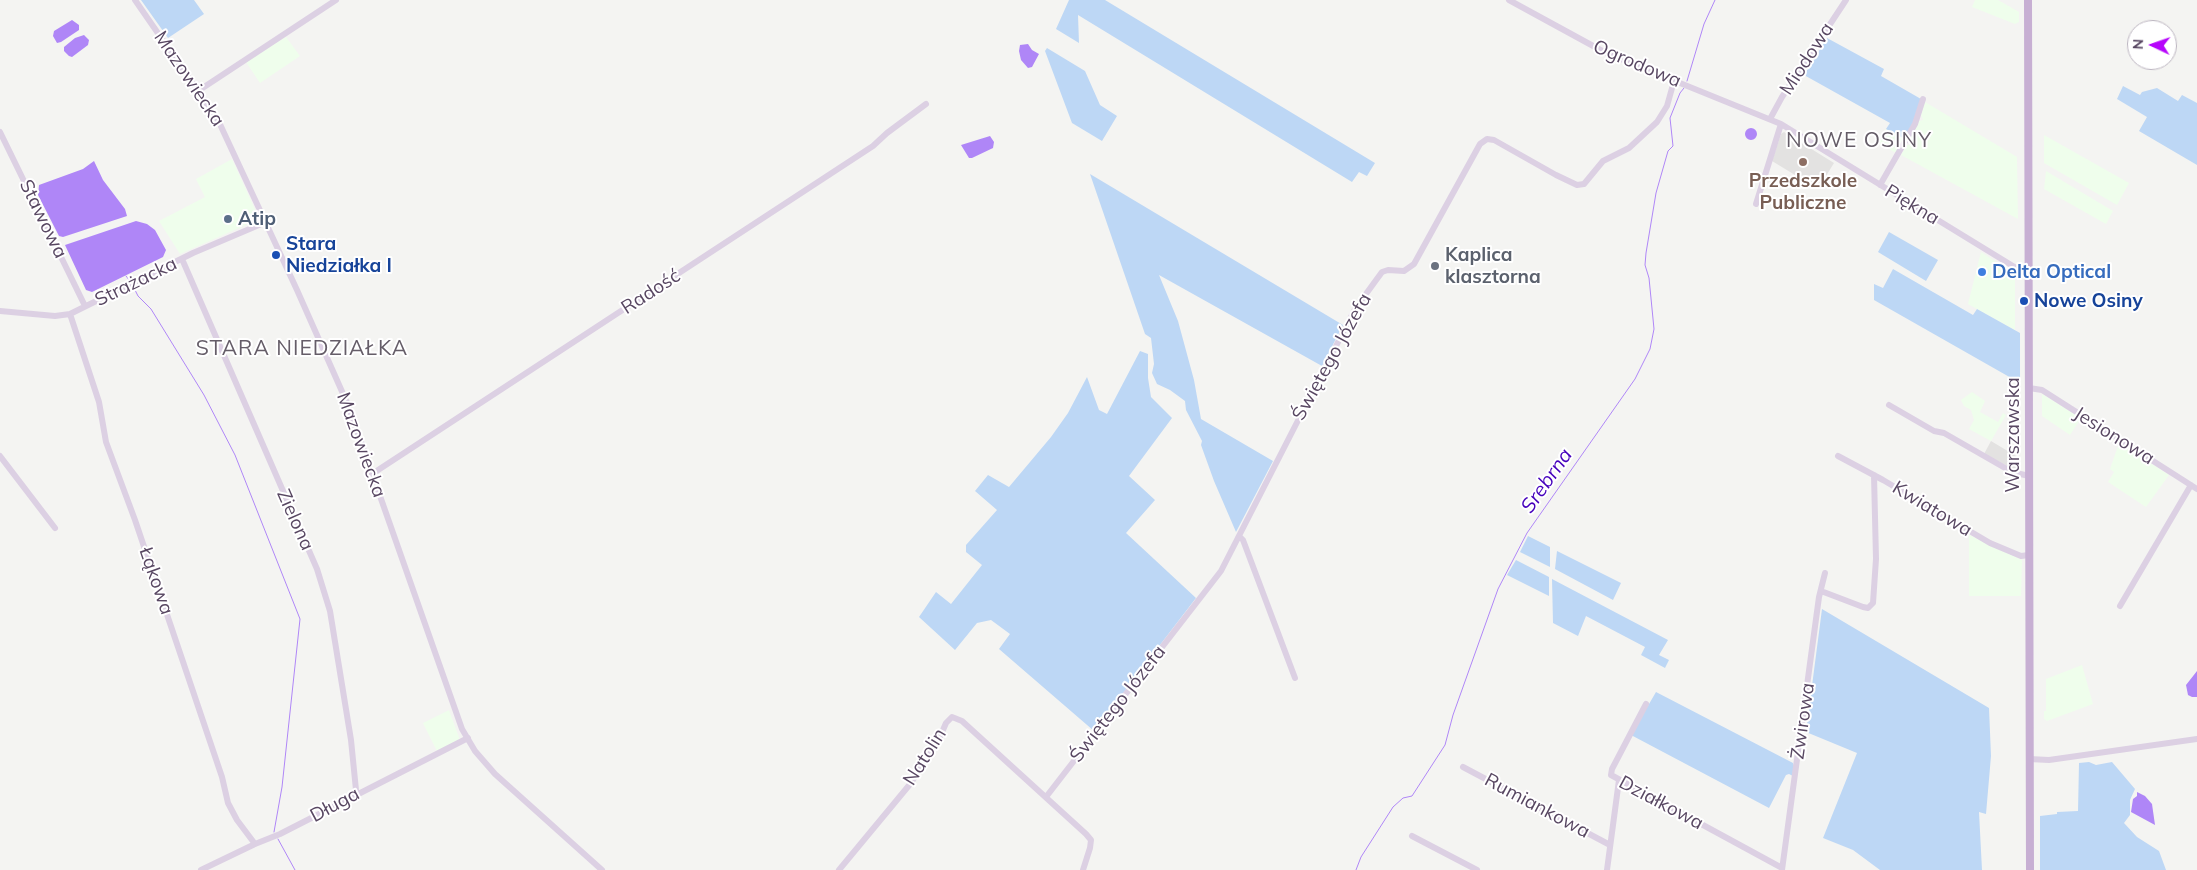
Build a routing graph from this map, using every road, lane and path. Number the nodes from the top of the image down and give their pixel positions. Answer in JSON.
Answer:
{"nodes":[{"id":1,"x":135,"y":0,"type":"edge"},
{"id":2,"x":336,"y":0,"type":"edge"},
{"id":3,"x":1509,"y":0,"type":"edge"},
{"id":4,"x":1846,"y":0,"type":"edge"},
{"id":5,"x":2028,"y":0,"type":"edge"},
{"id":6,"x":1674,"y":80,"type":"junction"},
{"id":7,"x":198,"y":91,"type":"junction"},
{"id":8,"x":1923,"y":99,"type":"dead end"},
{"id":9,"x":926,"y":104,"type":"dead end"},
{"id":10,"x":1770,"y":119,"type":"junction"},
{"id":11,"x":1781,"y":124,"type":"junction"},
{"id":12,"x":0,"y":132,"type":"edge"},
{"id":13,"x":1880,"y":185,"type":"junction"},
{"id":14,"x":1756,"y":204,"type":"dead end"},
{"id":15,"x":266,"y":222,"type":"junction"},
{"id":16,"x":182,"y":259,"type":"junction"},
{"id":17,"x":2028,"y":272,"type":"junction"},
{"id":18,"x":86,"y":306,"type":"junction"},
{"id":19,"x":0,"y":311,"type":"edge"},
{"id":20,"x":70,"y":314,"type":"junction"},
{"id":21,"x":2029,"y":388,"type":"junction"},
{"id":22,"x":1889,"y":405,"type":"dead end"},
{"id":23,"x":0,"y":456,"type":"edge"},
{"id":24,"x":1838,"y":456,"type":"dead end"},
{"id":25,"x":372,"y":474,"type":"junction"},
{"id":26,"x":1874,"y":476,"type":"junction"},
{"id":27,"x":2029,"y":476,"type":"junction"},
{"id":28,"x":2194,"y":487,"type":"edge"},
{"id":29,"x":55,"y":528,"type":"dead end"},
{"id":30,"x":1239,"y":536,"type":"junction"},
{"id":31,"x":2029,"y":555,"type":"junction"},
{"id":32,"x":1825,"y":573,"type":"dead end"},
{"id":33,"x":1821,"y":591,"type":"junction"},
{"id":34,"x":2120,"y":606,"type":"dead end"},
{"id":35,"x":1296,"y":678,"type":"dead end"},
{"id":36,"x":1646,"y":704,"type":"dead end"},
{"id":37,"x":468,"y":738,"type":"junction"},
{"id":38,"x":2197,"y":739,"type":"edge"},
{"id":39,"x":2030,"y":759,"type":"junction"},
{"id":40,"x":1464,"y":767,"type":"dead end"},
{"id":41,"x":1619,"y":780,"type":"junction"},
{"id":42,"x":354,"y":795,"type":"junction"},
{"id":43,"x":1046,"y":797,"type":"junction"},
{"id":44,"x":1412,"y":836,"type":"dead end"},
{"id":45,"x":255,"y":844,"type":"junction"},
{"id":46,"x":1610,"y":845,"type":"junction"},
{"id":47,"x":1782,"y":869,"type":"edge"},
{"id":48,"x":201,"y":870,"type":"edge"},
{"id":49,"x":602,"y":870,"type":"edge"},
{"id":50,"x":839,"y":870,"type":"edge"},
{"id":51,"x":1083,"y":870,"type":"edge"},
{"id":52,"x":1477,"y":870,"type":"edge"},
{"id":53,"x":1607,"y":870,"type":"edge"},
{"id":54,"x":2030,"y":870,"type":"edge"}],
"edges":[{"from":1,"to":7,"type":"street","name":"Mazowiecka"},
{"from":2,"to":7,"type":"street"},
{"from":3,"to":6,"type":"street","name":"Ogrodowa"},
{"from":4,"to":10,"type":"street","name":"Miodowa"},
{"from":5,"to":17,"type":"main road","name":"Warszawska"},
{"from":6,"to":10,"type":"street","name":"Ogrodowa"},
{"from":6,"to":30,"type":"street","name":"Świętego Józefa"},
{"from":7,"to":15,"type":"street","name":"Mazowiecka"},
{"from":8,"to":13,"type":"street"},
{"from":9,"to":25,"type":"street","name":"Radość"},
{"from":10,"to":11,"type":"street","name":"Piękna"},
{"from":11,"to":13,"type":"street","name":"Piękna"},
{"from":11,"to":14,"type":"street"},
{"from":12,"to":18,"type":"street","name":"Stawowa"},
{"from":13,"to":17,"type":"street","name":"Piękna"},
{"from":15,"to":16,"type":"street","name":"Strażacka"},
{"from":15,"to":25,"type":"street","name":"Mazowiecka"},
{"from":16,"to":18,"type":"street","name":"Strażacka"},
{"from":16,"to":42,"type":"street","name":"Zielona"},
{"from":17,"to":21,"type":"main road","name":"Warszawska"},
{"from":18,"to":20,"type":"street","name":"Strażacka"},
{"from":19,"to":20,"type":"street","name":"Strażacka"},
{"from":20,"to":45,"type":"street","name":"Łąkowa"},
{"from":21,"to":27,"type":"main road","name":"Warszawska"},
{"from":21,"to":28,"type":"street","name":"Jesionowa"},
{"from":22,"to":27,"type":"street"},
{"from":23,"to":29,"type":"street"},
{"from":24,"to":26,"type":"street","name":"Kwiatowa"},
{"from":25,"to":37,"type":"street","name":"Mazowiecka"},
{"from":26,"to":31,"type":"street","name":"Kwiatowa"},
{"from":26,"to":33,"type":"street"},
{"from":27,"to":31,"type":"main road","name":"Warszawska"},
{"from":28,"to":34,"type":"street"},
{"from":30,"to":35,"type":"street"},
{"from":30,"to":43,"type":"street","name":"Świętego Józefa"},
{"from":31,"to":39,"type":"main road","name":"Warszawska"},
{"from":32,"to":33,"type":"street","name":"Żwirowa"},
{"from":33,"to":47,"type":"street","name":"Żwirowa"},
{"from":36,"to":41,"type":"street","name":"Działkowa"},
{"from":37,"to":42,"type":"street","name":"Długa"},
{"from":37,"to":49,"type":"street","name":"Mazowiecka"},
{"from":38,"to":39,"type":"street"},
{"from":39,"to":54,"type":"main road","name":"Warszawska"},
{"from":40,"to":46,"type":"street","name":"Rumiankowa"},
{"from":41,"to":46,"type":"street"},
{"from":41,"to":47,"type":"street","name":"Działkowa"},
{"from":42,"to":45,"type":"street","name":"Długa"},
{"from":43,"to":50,"type":"street","name":"Natolin"},
{"from":43,"to":51,"type":"street"},
{"from":44,"to":52,"type":"street"},
{"from":45,"to":48,"type":"street","name":"Długa"},
{"from":46,"to":53,"type":"street"}]}
